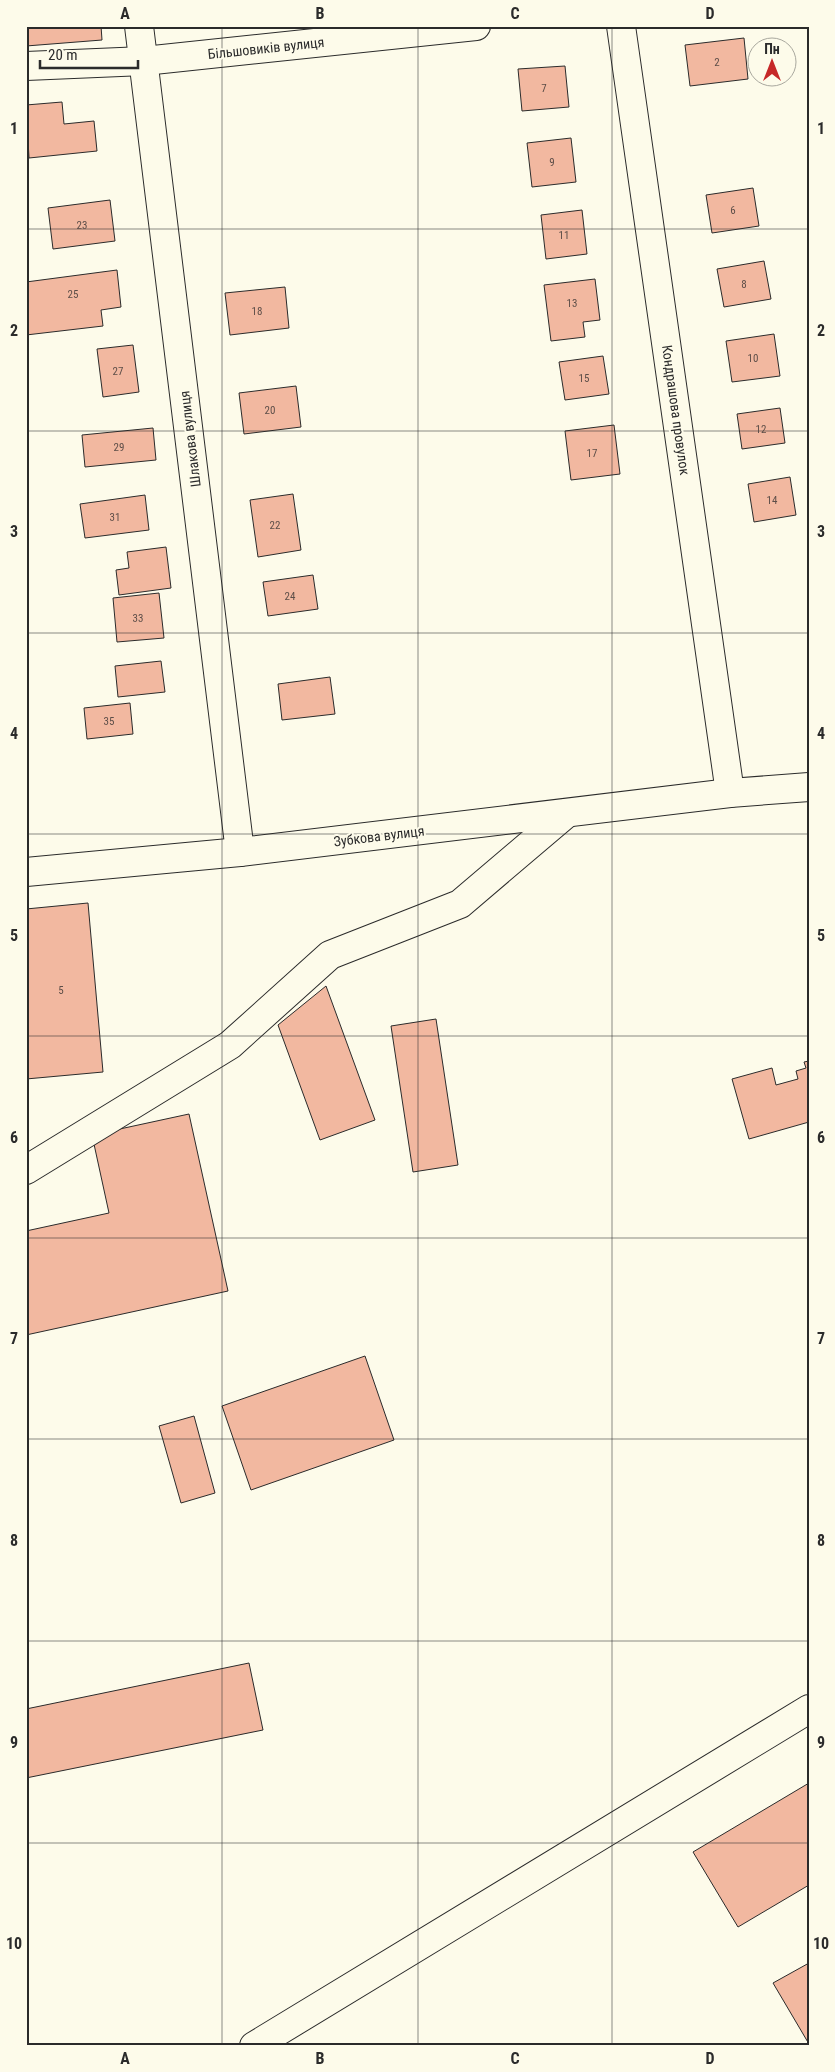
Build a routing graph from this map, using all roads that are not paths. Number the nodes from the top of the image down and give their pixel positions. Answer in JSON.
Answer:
{"nodes":[{"id":1,"x":139,"y":26,"type":"edge"},
{"id":2,"x":476,"y":26,"type":"edge"},
{"id":3,"x":621,"y":26,"type":"edge"},
{"id":4,"x":144,"y":61,"type":"junction"},
{"id":5,"x":26,"y":66,"type":"edge"},
{"id":6,"x":809,"y":787,"type":"edge"},
{"id":7,"x":730,"y":793,"type":"junction"},
{"id":8,"x":567,"y":813,"type":"junction"},
{"id":9,"x":240,"y":852,"type":"junction"},
{"id":10,"x":26,"y":872,"type":"edge"},
{"id":11,"x":26,"y":1170,"type":"edge"},
{"id":12,"x":809,"y":1709,"type":"edge"},
{"id":13,"x":254,"y":2046,"type":"edge"}],
"edges":[{"from":1,"to":4,"type":"street","name":"Шлакова вулиця"},
{"from":2,"to":4,"type":"street","name":"Більшовиків вулиця"},
{"from":3,"to":7,"type":"street","name":"Кондрашова провулок"},
{"from":4,"to":5,"type":"street","name":"Більшовиків вулиця"},
{"from":4,"to":9,"type":"street","name":"Шлакова вулиця"},
{"from":6,"to":7,"type":"street","name":"Зубкова вулиця"},
{"from":7,"to":8,"type":"street","name":"Зубкова вулиця"},
{"from":8,"to":9,"type":"street","name":"Зубкова вулиця"},
{"from":8,"to":11,"type":"street"},
{"from":9,"to":10,"type":"street","name":"Зубкова вулиця"},
{"from":12,"to":13,"type":"street"}]}
